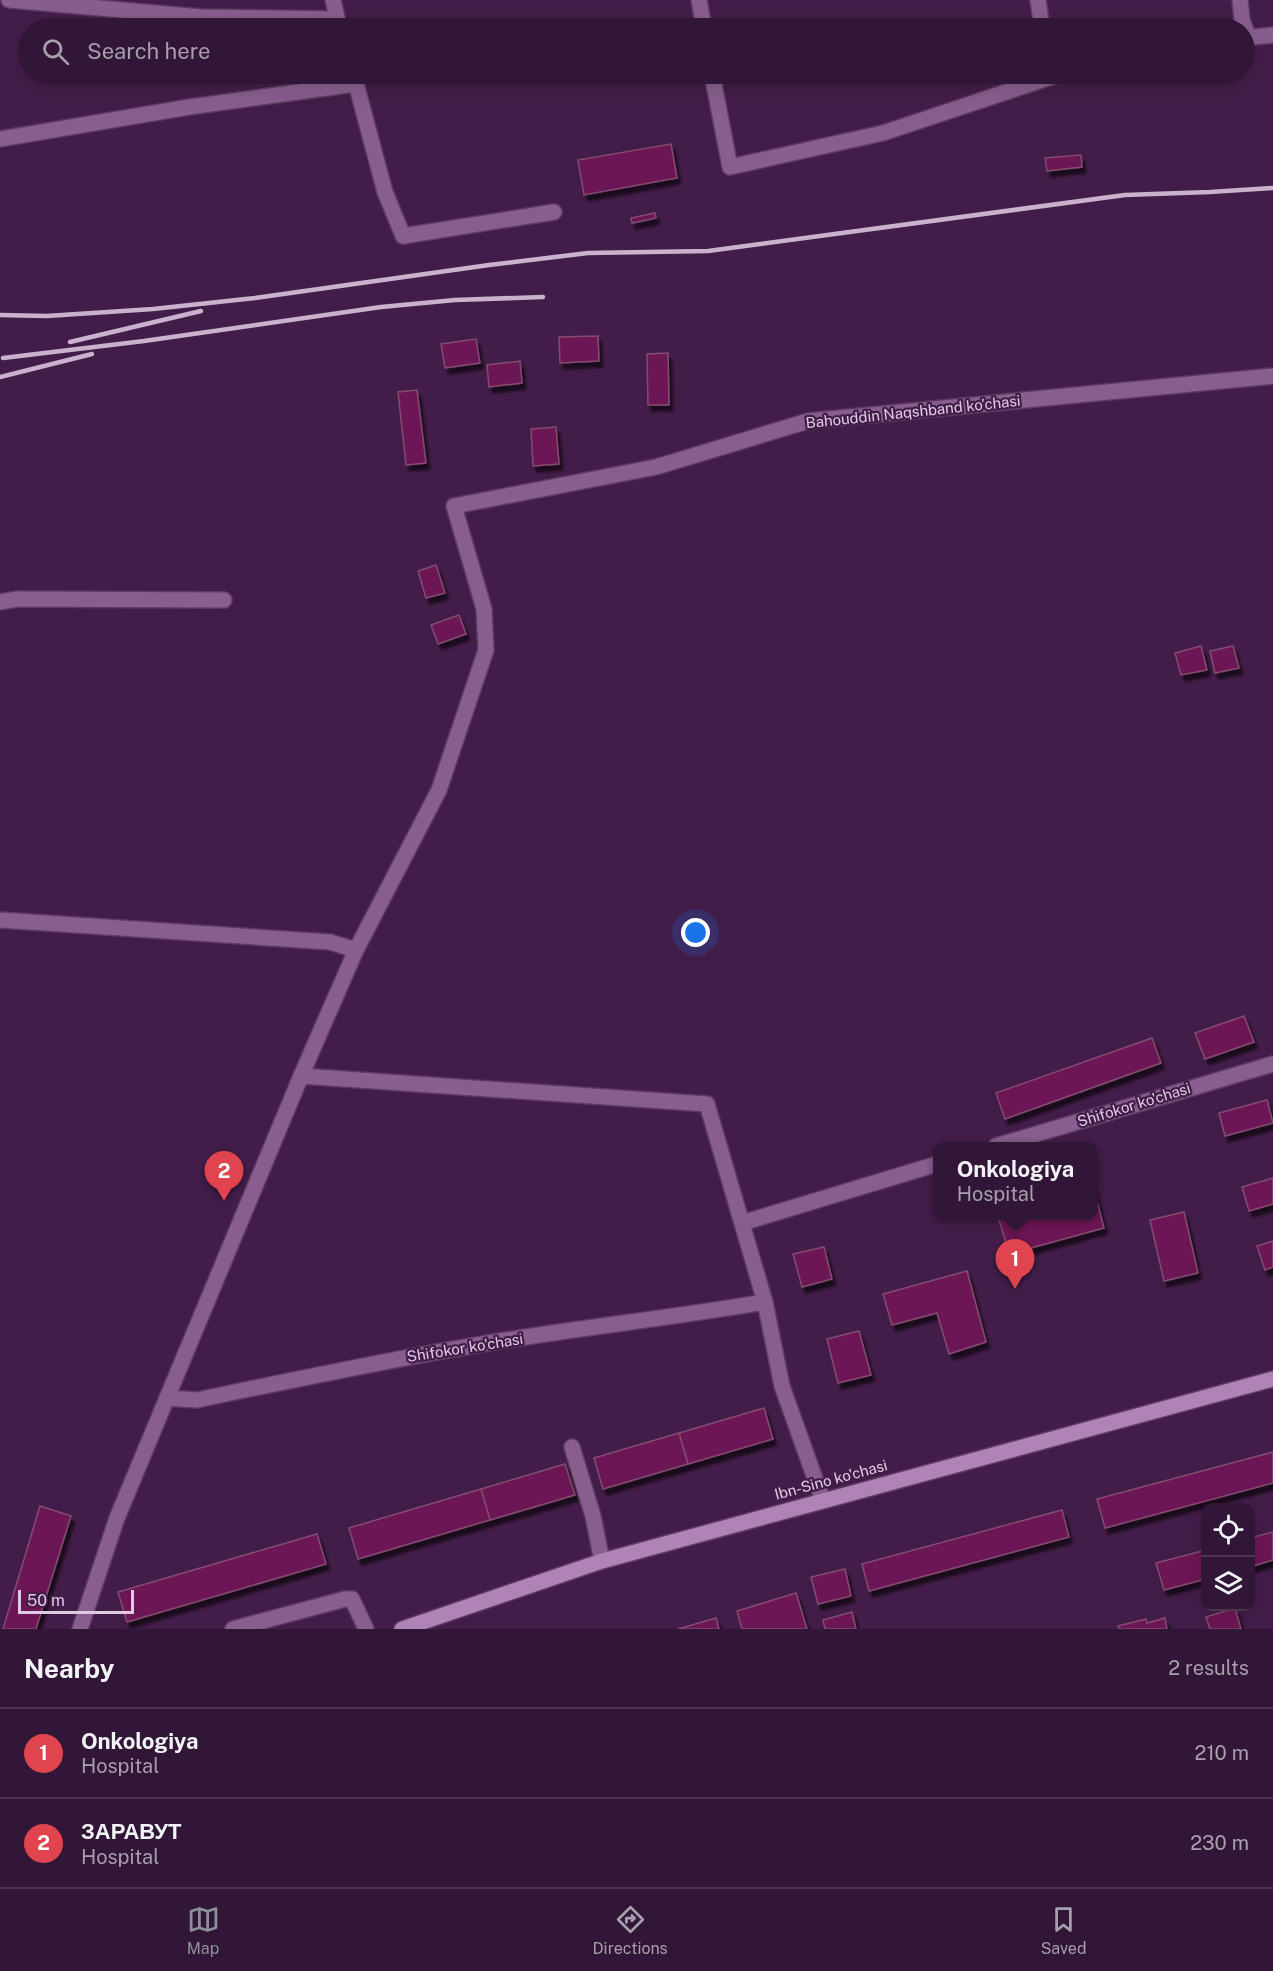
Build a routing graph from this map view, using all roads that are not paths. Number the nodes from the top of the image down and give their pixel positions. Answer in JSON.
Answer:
{"nodes":[{"id":1,"x":9,"y":0,"type":"edge"},
{"id":2,"x":333,"y":0,"type":"edge"},
{"id":3,"x":699,"y":0,"type":"edge"},
{"id":4,"x":1038,"y":0,"type":"edge"},
{"id":5,"x":1240,"y":0,"type":"edge"},
{"id":6,"x":221,"y":18,"type":"edge"},
{"id":7,"x":338,"y":18,"type":"edge"},
{"id":8,"x":702,"y":18,"type":"edge"},
{"id":9,"x":1041,"y":18,"type":"edge"},
{"id":10,"x":1242,"y":18,"type":"edge"},
{"id":11,"x":1273,"y":34,"type":"edge"},
{"id":12,"x":1255,"y":37,"type":"edge"},
{"id":13,"x":325,"y":84,"type":"edge"},
{"id":14,"x":356,"y":84,"type":"edge"},
{"id":15,"x":714,"y":84,"type":"edge"},
{"id":16,"x":1027,"y":84,"type":"edge"},
{"id":17,"x":0,"y":139,"type":"edge"},
{"id":18,"x":554,"y":212,"type":"dead end"},
{"id":19,"x":1273,"y":376,"type":"edge"},
{"id":20,"x":224,"y":600,"type":"dead end"},
{"id":21,"x":0,"y":602,"type":"edge"},
{"id":22,"x":0,"y":920,"type":"edge"},
{"id":23,"x":356,"y":951,"type":"junction"},
{"id":24,"x":1273,"y":1064,"type":"edge"},
{"id":25,"x":301,"y":1076,"type":"junction"},
{"id":26,"x":1010,"y":1142,"type":"edge"},
{"id":27,"x":933,"y":1165,"type":"edge"},
{"id":28,"x":742,"y":1223,"type":"junction"},
{"id":29,"x":765,"y":1302,"type":"junction"},
{"id":30,"x":1273,"y":1379,"type":"edge"},
{"id":31,"x":167,"y":1398,"type":"junction"},
{"id":32,"x":572,"y":1447,"type":"dead end"},
{"id":33,"x":823,"y":1501,"type":"junction"},
{"id":34,"x":602,"y":1561,"type":"junction"},
{"id":35,"x":410,"y":1627,"type":"edge"},
{"id":36,"x":80,"y":1629,"type":"edge"},
{"id":37,"x":233,"y":1629,"type":"edge"},
{"id":38,"x":366,"y":1629,"type":"edge"}],
"edges":[{"from":1,"to":6,"type":"street"},
{"from":2,"to":7,"type":"street"},
{"from":3,"to":8,"type":"street"},
{"from":4,"to":9,"type":"street"},
{"from":5,"to":10,"type":"street"},
{"from":11,"to":12,"type":"street"},
{"from":13,"to":17,"type":"street"},
{"from":14,"to":18,"type":"street"},
{"from":15,"to":16,"type":"street"},
{"from":19,"to":23,"type":"street","name":"Bahouddin Naqshband ko'chasi"},
{"from":20,"to":21,"type":"street"},
{"from":22,"to":23,"type":"street"},
{"from":23,"to":25,"type":"street"},
{"from":24,"to":26,"type":"street","name":"Shifokor ko'chasi"},
{"from":25,"to":28,"type":"street"},
{"from":25,"to":31,"type":"street"},
{"from":27,"to":28,"type":"street"},
{"from":28,"to":29,"type":"street"},
{"from":29,"to":31,"type":"street","name":"Shifokor ko'chasi"},
{"from":29,"to":33,"type":"street"},
{"from":30,"to":33,"type":"main road","name":"Ibn-Sino ko'chasi"},
{"from":31,"to":36,"type":"street"},
{"from":32,"to":34,"type":"street"},
{"from":33,"to":34,"type":"main road","name":"Ibn-Sino ko'chasi"},
{"from":34,"to":35,"type":"main road","name":"Ibn-Sino ko'chasi"},
{"from":37,"to":38,"type":"street"}]}
